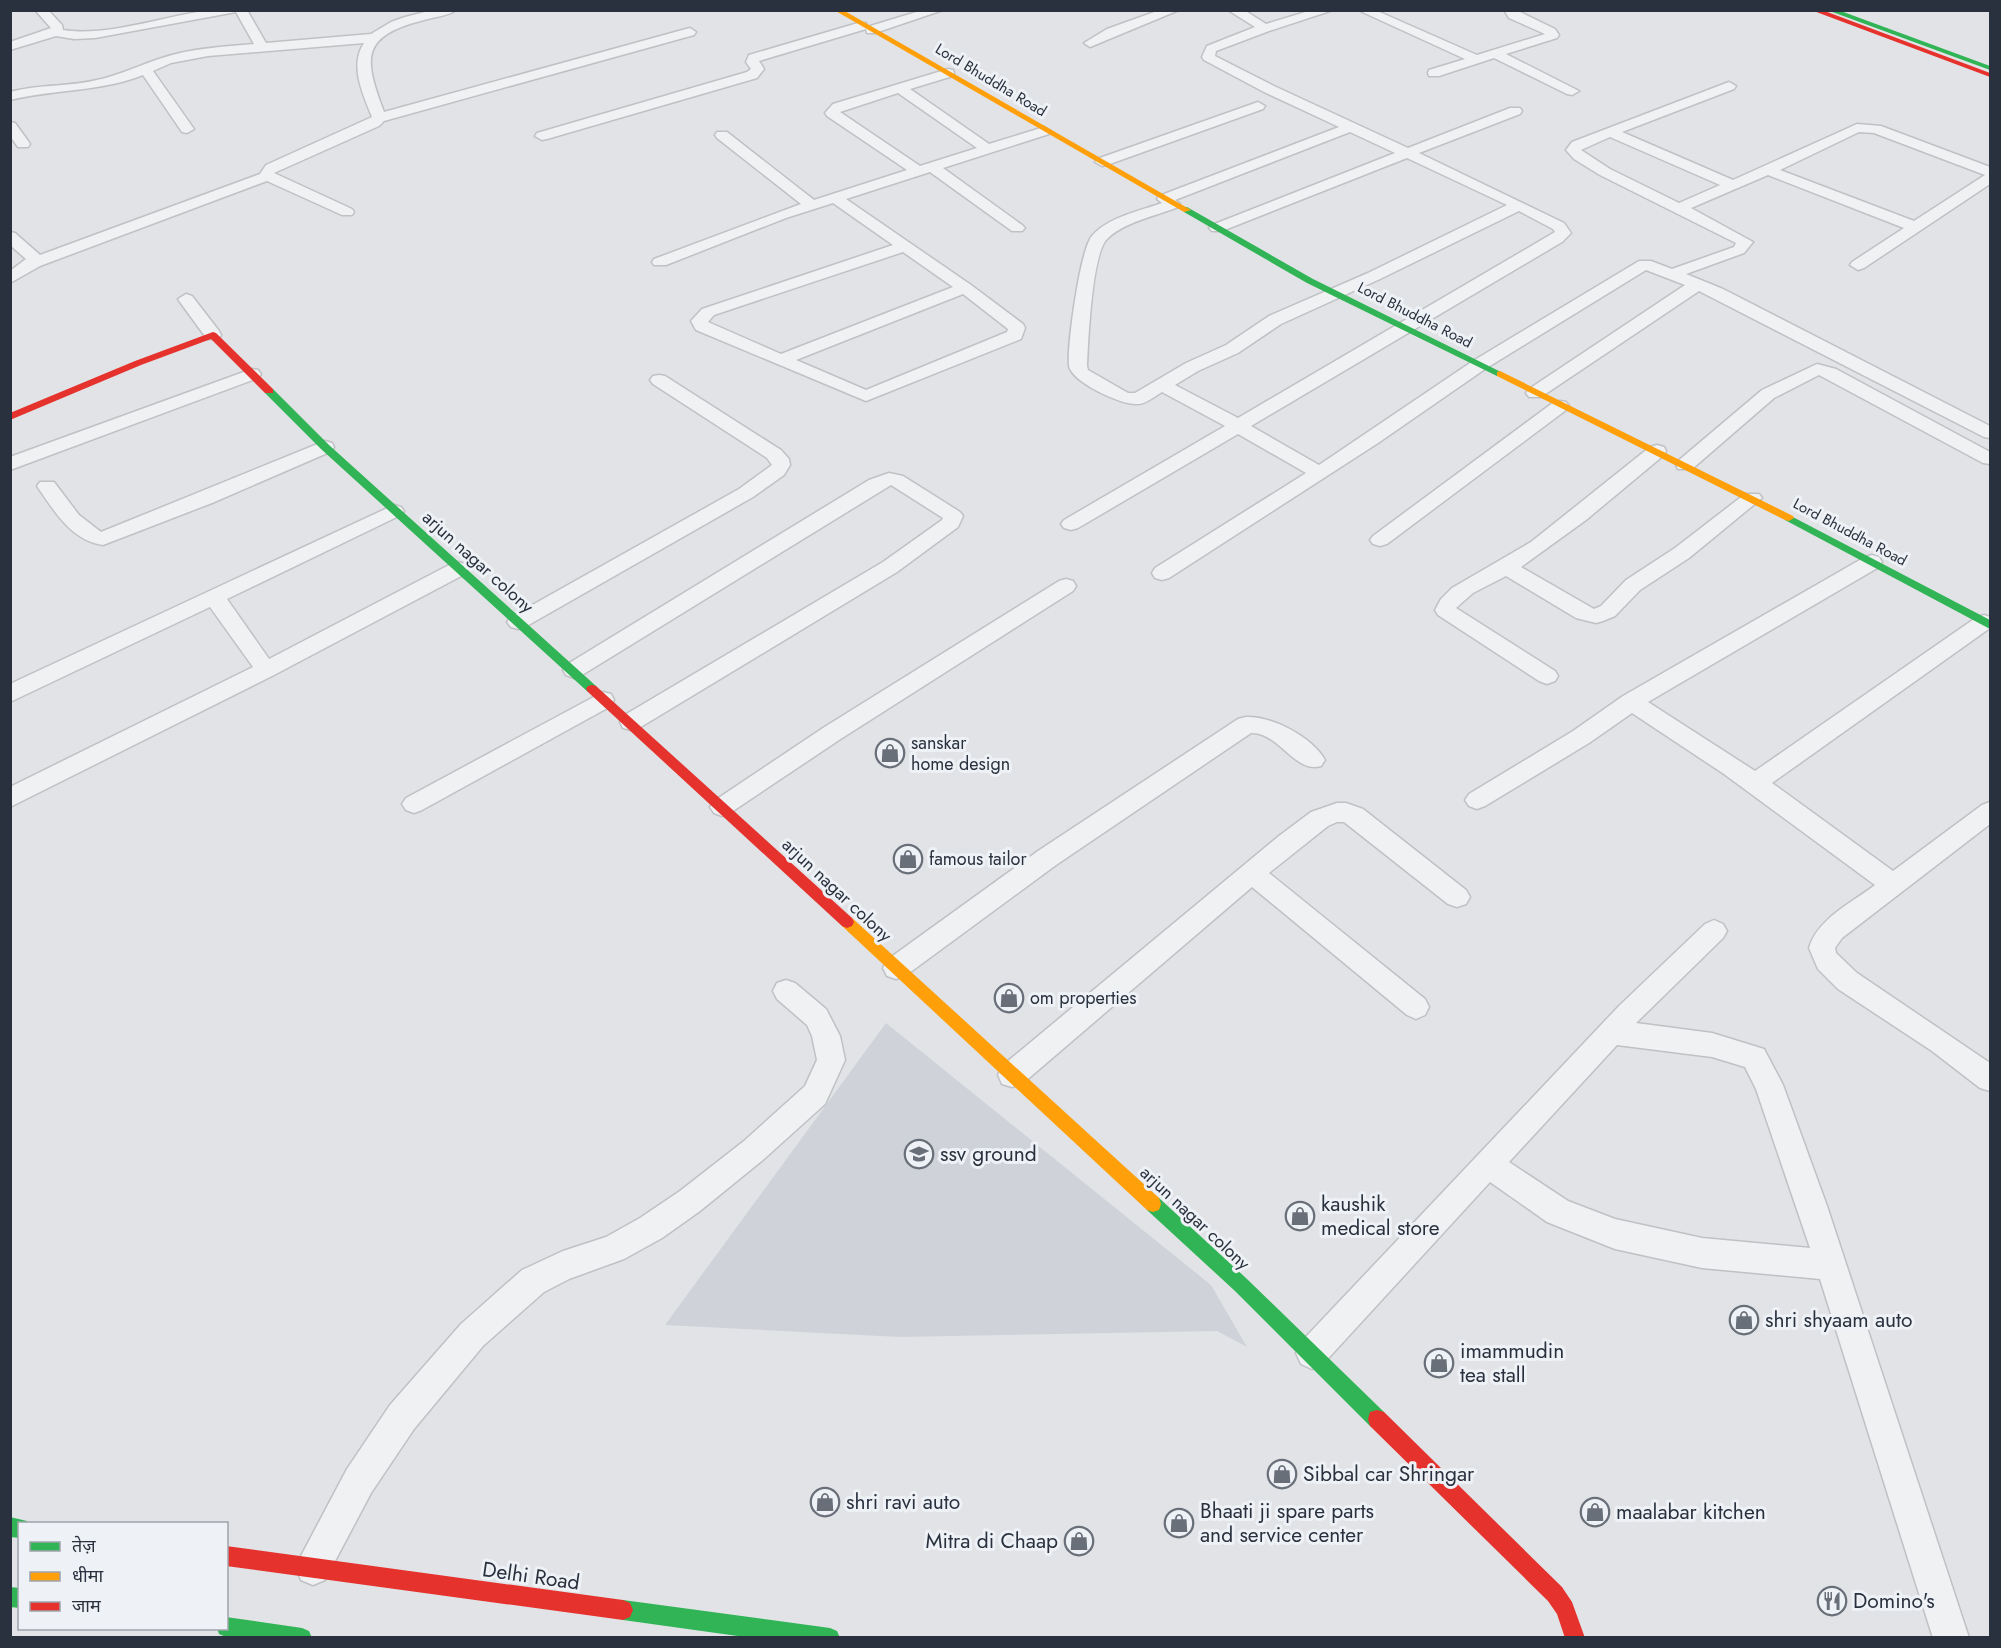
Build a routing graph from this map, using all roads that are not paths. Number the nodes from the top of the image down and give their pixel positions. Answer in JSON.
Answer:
{"nodes":[{"id":1,"x":41,"y":10,"type":"edge"},
{"id":2,"x":231,"y":10,"type":"edge"},
{"id":3,"x":241,"y":10,"type":"edge"},
{"id":4,"x":450,"y":10,"type":"edge"},
{"id":5,"x":837,"y":10,"type":"edge"},
{"id":6,"x":937,"y":10,"type":"edge"},
{"id":7,"x":1173,"y":10,"type":"edge"},
{"id":8,"x":1234,"y":10,"type":"edge"},
{"id":9,"x":1328,"y":10,"type":"edge"},
{"id":10,"x":1364,"y":10,"type":"edge"},
{"id":11,"x":1510,"y":10,"type":"edge"},
{"id":12,"x":1814,"y":10,"type":"edge"},
{"id":13,"x":1830,"y":10,"type":"edge"},
{"id":14,"x":1859,"y":10,"type":"edge"},
{"id":15,"x":867,"y":28,"type":"junction"},
{"id":16,"x":1265,"y":28,"type":"junction"},
{"id":17,"x":55,"y":32,"type":"junction"},
{"id":18,"x":690,"y":32,"type":"dead end"},
{"id":19,"x":373,"y":38,"type":"junction"},
{"id":20,"x":1090,"y":43,"type":"dead end"},
{"id":21,"x":10,"y":46,"type":"edge"},
{"id":22,"x":262,"y":48,"type":"junction"},
{"id":23,"x":1493,"y":53,"type":"junction"},
{"id":24,"x":1475,"y":59,"type":"junction"},
{"id":25,"x":1990,"y":59,"type":"edge"},
{"id":26,"x":1990,"y":68,"type":"edge"},
{"id":27,"x":145,"y":69,"type":"junction"},
{"id":28,"x":948,"y":73,"type":"junction"},
{"id":29,"x":1434,"y":73,"type":"dead end"},
{"id":30,"x":1990,"y":75,"type":"edge"},
{"id":31,"x":1729,"y":86,"type":"dead end"},
{"id":32,"x":900,"y":88,"type":"junction"},
{"id":33,"x":1572,"y":91,"type":"dead end"},
{"id":34,"x":10,"y":96,"type":"edge"},
{"id":35,"x":1258,"y":106,"type":"dead end"},
{"id":36,"x":1515,"y":111,"type":"dead end"},
{"id":37,"x":379,"y":118,"type":"junction"},
{"id":38,"x":10,"y":126,"type":"edge"},
{"id":39,"x":1351,"y":127,"type":"junction"},
{"id":40,"x":187,"y":129,"type":"dead end"},
{"id":41,"x":1044,"y":131,"type":"junction"},
{"id":42,"x":1610,"y":132,"type":"junction"},
{"id":43,"x":722,"y":135,"type":"dead end"},
{"id":44,"x":542,"y":136,"type":"dead end"},
{"id":45,"x":23,"y":144,"type":"dead end"},
{"id":46,"x":986,"y":148,"type":"junction"},
{"id":47,"x":1407,"y":153,"type":"junction"},
{"id":48,"x":1102,"y":162,"type":"junction"},
{"id":49,"x":925,"y":169,"type":"junction"},
{"id":50,"x":1768,"y":170,"type":"junction"},
{"id":51,"x":1990,"y":172,"type":"edge"},
{"id":52,"x":268,"y":176,"type":"junction"},
{"id":53,"x":1990,"y":178,"type":"edge"},
{"id":54,"x":1730,"y":184,"type":"junction"},
{"id":55,"x":835,"y":198,"type":"junction"},
{"id":56,"x":1168,"y":201,"type":"junction"},
{"id":57,"x":812,"y":205,"type":"junction"},
{"id":58,"x":1519,"y":205,"type":"junction"},
{"id":59,"x":1679,"y":208,"type":"junction"},
{"id":60,"x":347,"y":212,"type":"dead end"},
{"id":61,"x":1916,"y":227,"type":"junction"},
{"id":62,"x":1017,"y":228,"type":"dead end"},
{"id":63,"x":1217,"y":228,"type":"junction"},
{"id":64,"x":10,"y":236,"type":"edge"},
{"id":65,"x":903,"y":247,"type":"junction"},
{"id":66,"x":660,"y":262,"type":"dead end"},
{"id":67,"x":34,"y":263,"type":"junction"},
{"id":68,"x":1858,"y":265,"type":"dead end"},
{"id":69,"x":1672,"y":274,"type":"junction"},
{"id":70,"x":10,"y":278,"type":"edge"},
{"id":71,"x":1698,"y":284,"type":"junction"},
{"id":72,"x":965,"y":288,"type":"junction"},
{"id":73,"x":1334,"y":293,"type":"junction"},
{"id":74,"x":186,"y":299,"type":"dead end"},
{"id":75,"x":1405,"y":328,"type":"junction"},
{"id":76,"x":213,"y":335,"type":"junction"},
{"id":77,"x":1843,"y":357,"type":"junction"},
{"id":78,"x":783,"y":359,"type":"junction"},
{"id":79,"x":1479,"y":365,"type":"junction"},
{"id":80,"x":1830,"y":373,"type":"junction"},
{"id":81,"x":252,"y":374,"type":"junction"},
{"id":82,"x":658,"y":380,"type":"dead end"},
{"id":83,"x":1162,"y":385,"type":"junction"},
{"id":84,"x":1535,"y":393,"type":"junction"},
{"id":85,"x":1560,"y":406,"type":"junction"},
{"id":86,"x":10,"y":417,"type":"edge"},
{"id":87,"x":1240,"y":426,"type":"junction"},
{"id":88,"x":1990,"y":433,"type":"edge"},
{"id":89,"x":325,"y":447,"type":"junction"},
{"id":90,"x":1657,"y":451,"type":"junction"},
{"id":91,"x":1990,"y":459,"type":"edge"},
{"id":92,"x":10,"y":464,"type":"edge"},
{"id":93,"x":1685,"y":465,"type":"junction"},
{"id":94,"x":1318,"y":472,"type":"junction"},
{"id":95,"x":47,"y":486,"type":"dead end"},
{"id":96,"x":1752,"y":498,"type":"junction"},
{"id":97,"x":394,"y":511,"type":"junction"},
{"id":98,"x":1071,"y":524,"type":"dead end"},
{"id":99,"x":1380,"y":540,"type":"dead end"},
{"id":100,"x":1872,"y":562,"type":"junction"},
{"id":101,"x":1506,"y":567,"type":"junction"},
{"id":102,"x":458,"y":569,"type":"junction"},
{"id":103,"x":1162,"y":573,"type":"dead end"},
{"id":104,"x":1066,"y":586,"type":"dead end"},
{"id":105,"x":215,"y":598,"type":"junction"},
{"id":106,"x":518,"y":622,"type":"junction"},
{"id":107,"x":1988,"y":624,"type":"edge"},
{"id":108,"x":266,"y":670,"type":"junction"},
{"id":109,"x":574,"y":670,"type":"junction"},
{"id":110,"x":1547,"y":676,"type":"dead end"},
{"id":111,"x":10,"y":694,"type":"edge"},
{"id":112,"x":603,"y":700,"type":"junction"},
{"id":113,"x":1631,"y":702,"type":"junction"},
{"id":114,"x":631,"y":722,"type":"junction"},
{"id":115,"x":1313,"y":760,"type":"dead end"},
{"id":116,"x":1755,"y":783,"type":"junction"},
{"id":117,"x":10,"y":798,"type":"edge"},
{"id":118,"x":1478,"y":800,"type":"dead end"},
{"id":119,"x":414,"y":804,"type":"dead end"},
{"id":120,"x":722,"y":807,"type":"junction"},
{"id":121,"x":1990,"y":811,"type":"edge"},
{"id":122,"x":1252,"y":873,"type":"junction"},
{"id":123,"x":1894,"y":885,"type":"junction"},
{"id":124,"x":1457,"y":897,"type":"dead end"},
{"id":125,"x":1714,"y":931,"type":"dead end"},
{"id":126,"x":896,"y":968,"type":"junction"},
{"id":127,"x":786,"y":991,"type":"dead end"},
{"id":128,"x":1416,"y":1007,"type":"dead end"},
{"id":129,"x":1611,"y":1032,"type":"junction"},
{"id":130,"x":1987,"y":1071,"type":"edge"},
{"id":131,"x":1012,"y":1075,"type":"junction"},
{"id":132,"x":1488,"y":1164,"type":"junction"},
{"id":133,"x":1831,"y":1265,"type":"junction"},
{"id":134,"x":1312,"y":1353,"type":"junction"},
{"id":135,"x":228,"y":1556,"type":"edge"},
{"id":136,"x":313,"y":1568,"type":"junction"},
{"id":137,"x":228,"y":1627,"type":"edge"},
{"id":138,"x":302,"y":1638,"type":"edge"},
{"id":139,"x":830,"y":1638,"type":"edge"},
{"id":140,"x":1575,"y":1638,"type":"edge"},
{"id":141,"x":1952,"y":1638,"type":"edge"}],
"edges":[{"from":1,"to":17,"type":"street"},
{"from":2,"to":17,"type":"street"},
{"from":3,"to":22,"type":"street"},
{"from":4,"to":19,"type":"street"},
{"from":5,"to":15,"type":"street","name":"Lord Bhuddha Road"},
{"from":6,"to":15,"type":"street"},
{"from":7,"to":20,"type":"street"},
{"from":8,"to":16,"type":"street"},
{"from":9,"to":16,"type":"street"},
{"from":10,"to":24,"type":"street"},
{"from":11,"to":23,"type":"street"},
{"from":12,"to":30,"type":"street"},
{"from":13,"to":26,"type":"street"},
{"from":14,"to":25,"type":"street"},
{"from":15,"to":28,"type":"street","name":"Lord Bhuddha Road"},
{"from":15,"to":44,"type":"street"},
{"from":16,"to":39,"type":"street"},
{"from":17,"to":21,"type":"street"},
{"from":18,"to":37,"type":"street"},
{"from":19,"to":22,"type":"street"},
{"from":19,"to":37,"type":"street"},
{"from":22,"to":27,"type":"street"},
{"from":23,"to":24,"type":"street"},
{"from":23,"to":33,"type":"street"},
{"from":24,"to":29,"type":"street"},
{"from":27,"to":34,"type":"street"},
{"from":27,"to":40,"type":"street"},
{"from":28,"to":32,"type":"street"},
{"from":28,"to":41,"type":"street","name":"Lord Bhuddha Road"},
{"from":31,"to":42,"type":"street"},
{"from":32,"to":46,"type":"street"},
{"from":32,"to":49,"type":"street"},
{"from":35,"to":48,"type":"street"},
{"from":36,"to":47,"type":"street"},
{"from":37,"to":52,"type":"street"},
{"from":38,"to":45,"type":"street"},
{"from":39,"to":47,"type":"street"},
{"from":39,"to":56,"type":"street"},
{"from":41,"to":46,"type":"street"},
{"from":41,"to":48,"type":"street","name":"Lord Bhuddha Road"},
{"from":42,"to":54,"type":"street"},
{"from":42,"to":59,"type":"street"},
{"from":43,"to":57,"type":"street"},
{"from":46,"to":49,"type":"street"},
{"from":47,"to":58,"type":"street"},
{"from":47,"to":63,"type":"street"},
{"from":48,"to":56,"type":"street","name":"Lord Bhuddha Road"},
{"from":49,"to":55,"type":"street"},
{"from":49,"to":62,"type":"street"},
{"from":50,"to":51,"type":"street"},
{"from":50,"to":54,"type":"street"},
{"from":50,"to":61,"type":"street"},
{"from":52,"to":60,"type":"street"},
{"from":52,"to":67,"type":"street"},
{"from":53,"to":61,"type":"street"},
{"from":54,"to":59,"type":"street"},
{"from":55,"to":57,"type":"street"},
{"from":55,"to":65,"type":"street"},
{"from":56,"to":63,"type":"street","name":"Lord Bhuddha Road"},
{"from":56,"to":83,"type":"street"},
{"from":57,"to":66,"type":"street"},
{"from":58,"to":73,"type":"street"},
{"from":58,"to":75,"type":"street"},
{"from":59,"to":69,"type":"street"},
{"from":61,"to":68,"type":"street"},
{"from":63,"to":73,"type":"street","name":"Lord Bhuddha Road"},
{"from":64,"to":67,"type":"street"},
{"from":65,"to":72,"type":"street"},
{"from":65,"to":78,"type":"street"},
{"from":67,"to":70,"type":"street"},
{"from":69,"to":71,"type":"street"},
{"from":69,"to":79,"type":"street"},
{"from":71,"to":77,"type":"street"},
{"from":71,"to":84,"type":"street"},
{"from":72,"to":78,"type":"street"},
{"from":72,"to":78,"type":"street"},
{"from":73,"to":75,"type":"street","name":"Lord Bhuddha Road"},
{"from":73,"to":83,"type":"street"},
{"from":74,"to":76,"type":"street"},
{"from":75,"to":79,"type":"street","name":"Lord Bhuddha Road"},
{"from":75,"to":87,"type":"street"},
{"from":76,"to":81,"type":"street","name":"arjun nagar colony"},
{"from":76,"to":86,"type":"street"},
{"from":77,"to":80,"type":"street"},
{"from":77,"to":88,"type":"street"},
{"from":79,"to":84,"type":"street","name":"Lord Bhuddha Road"},
{"from":79,"to":94,"type":"street"},
{"from":80,"to":91,"type":"street"},
{"from":80,"to":93,"type":"street"},
{"from":81,"to":89,"type":"street","name":"arjun nagar colony"},
{"from":81,"to":92,"type":"street"},
{"from":82,"to":106,"type":"street"},
{"from":83,"to":87,"type":"street"},
{"from":84,"to":85,"type":"street","name":"Lord Bhuddha Road"},
{"from":85,"to":90,"type":"street","name":"Lord Bhuddha Road"},
{"from":85,"to":99,"type":"street"},
{"from":87,"to":94,"type":"street"},
{"from":87,"to":98,"type":"street"},
{"from":89,"to":95,"type":"street"},
{"from":89,"to":97,"type":"street","name":"arjun nagar colony"},
{"from":90,"to":93,"type":"street","name":"Lord Bhuddha Road"},
{"from":90,"to":101,"type":"street"},
{"from":93,"to":96,"type":"street","name":"Lord Bhuddha Road"},
{"from":94,"to":103,"type":"street"},
{"from":96,"to":100,"type":"street","name":"Lord Bhuddha Road"},
{"from":96,"to":101,"type":"street"},
{"from":97,"to":102,"type":"street","name":"arjun nagar colony"},
{"from":97,"to":105,"type":"street"},
{"from":100,"to":107,"type":"street","name":"Lord Bhuddha Road"},
{"from":100,"to":113,"type":"street"},
{"from":101,"to":110,"type":"street"},
{"from":102,"to":106,"type":"street","name":"arjun nagar colony"},
{"from":102,"to":108,"type":"street"},
{"from":104,"to":120,"type":"street"},
{"from":105,"to":108,"type":"street"},
{"from":105,"to":111,"type":"street"},
{"from":106,"to":109,"type":"street","name":"arjun nagar colony"},
{"from":107,"to":116,"type":"street"},
{"from":108,"to":117,"type":"street"},
{"from":109,"to":112,"type":"street","name":"arjun nagar colony"},
{"from":109,"to":114,"type":"street"},
{"from":112,"to":114,"type":"street","name":"arjun nagar colony"},
{"from":112,"to":119,"type":"street"},
{"from":113,"to":116,"type":"street"},
{"from":113,"to":118,"type":"street"},
{"from":114,"to":120,"type":"street","name":"arjun nagar colony"},
{"from":115,"to":126,"type":"street"},
{"from":116,"to":123,"type":"street"},
{"from":120,"to":126,"type":"street","name":"arjun nagar colony"},
{"from":121,"to":123,"type":"street"},
{"from":122,"to":124,"type":"street"},
{"from":122,"to":128,"type":"street"},
{"from":122,"to":131,"type":"street"},
{"from":123,"to":130,"type":"street"},
{"from":125,"to":129,"type":"street"},
{"from":126,"to":131,"type":"street","name":"arjun nagar colony"},
{"from":127,"to":136,"type":"street"},
{"from":129,"to":132,"type":"street"},
{"from":129,"to":133,"type":"street"},
{"from":131,"to":134,"type":"street","name":"arjun nagar colony"},
{"from":132,"to":133,"type":"street"},
{"from":132,"to":134,"type":"street"},
{"from":133,"to":141,"type":"street"},
{"from":134,"to":140,"type":"street","name":"arjun nagar colony"},
{"from":135,"to":136,"type":"street","name":"Delhi Road"},
{"from":136,"to":139,"type":"street","name":"Delhi Road"},
{"from":137,"to":138,"type":"street"}]}
